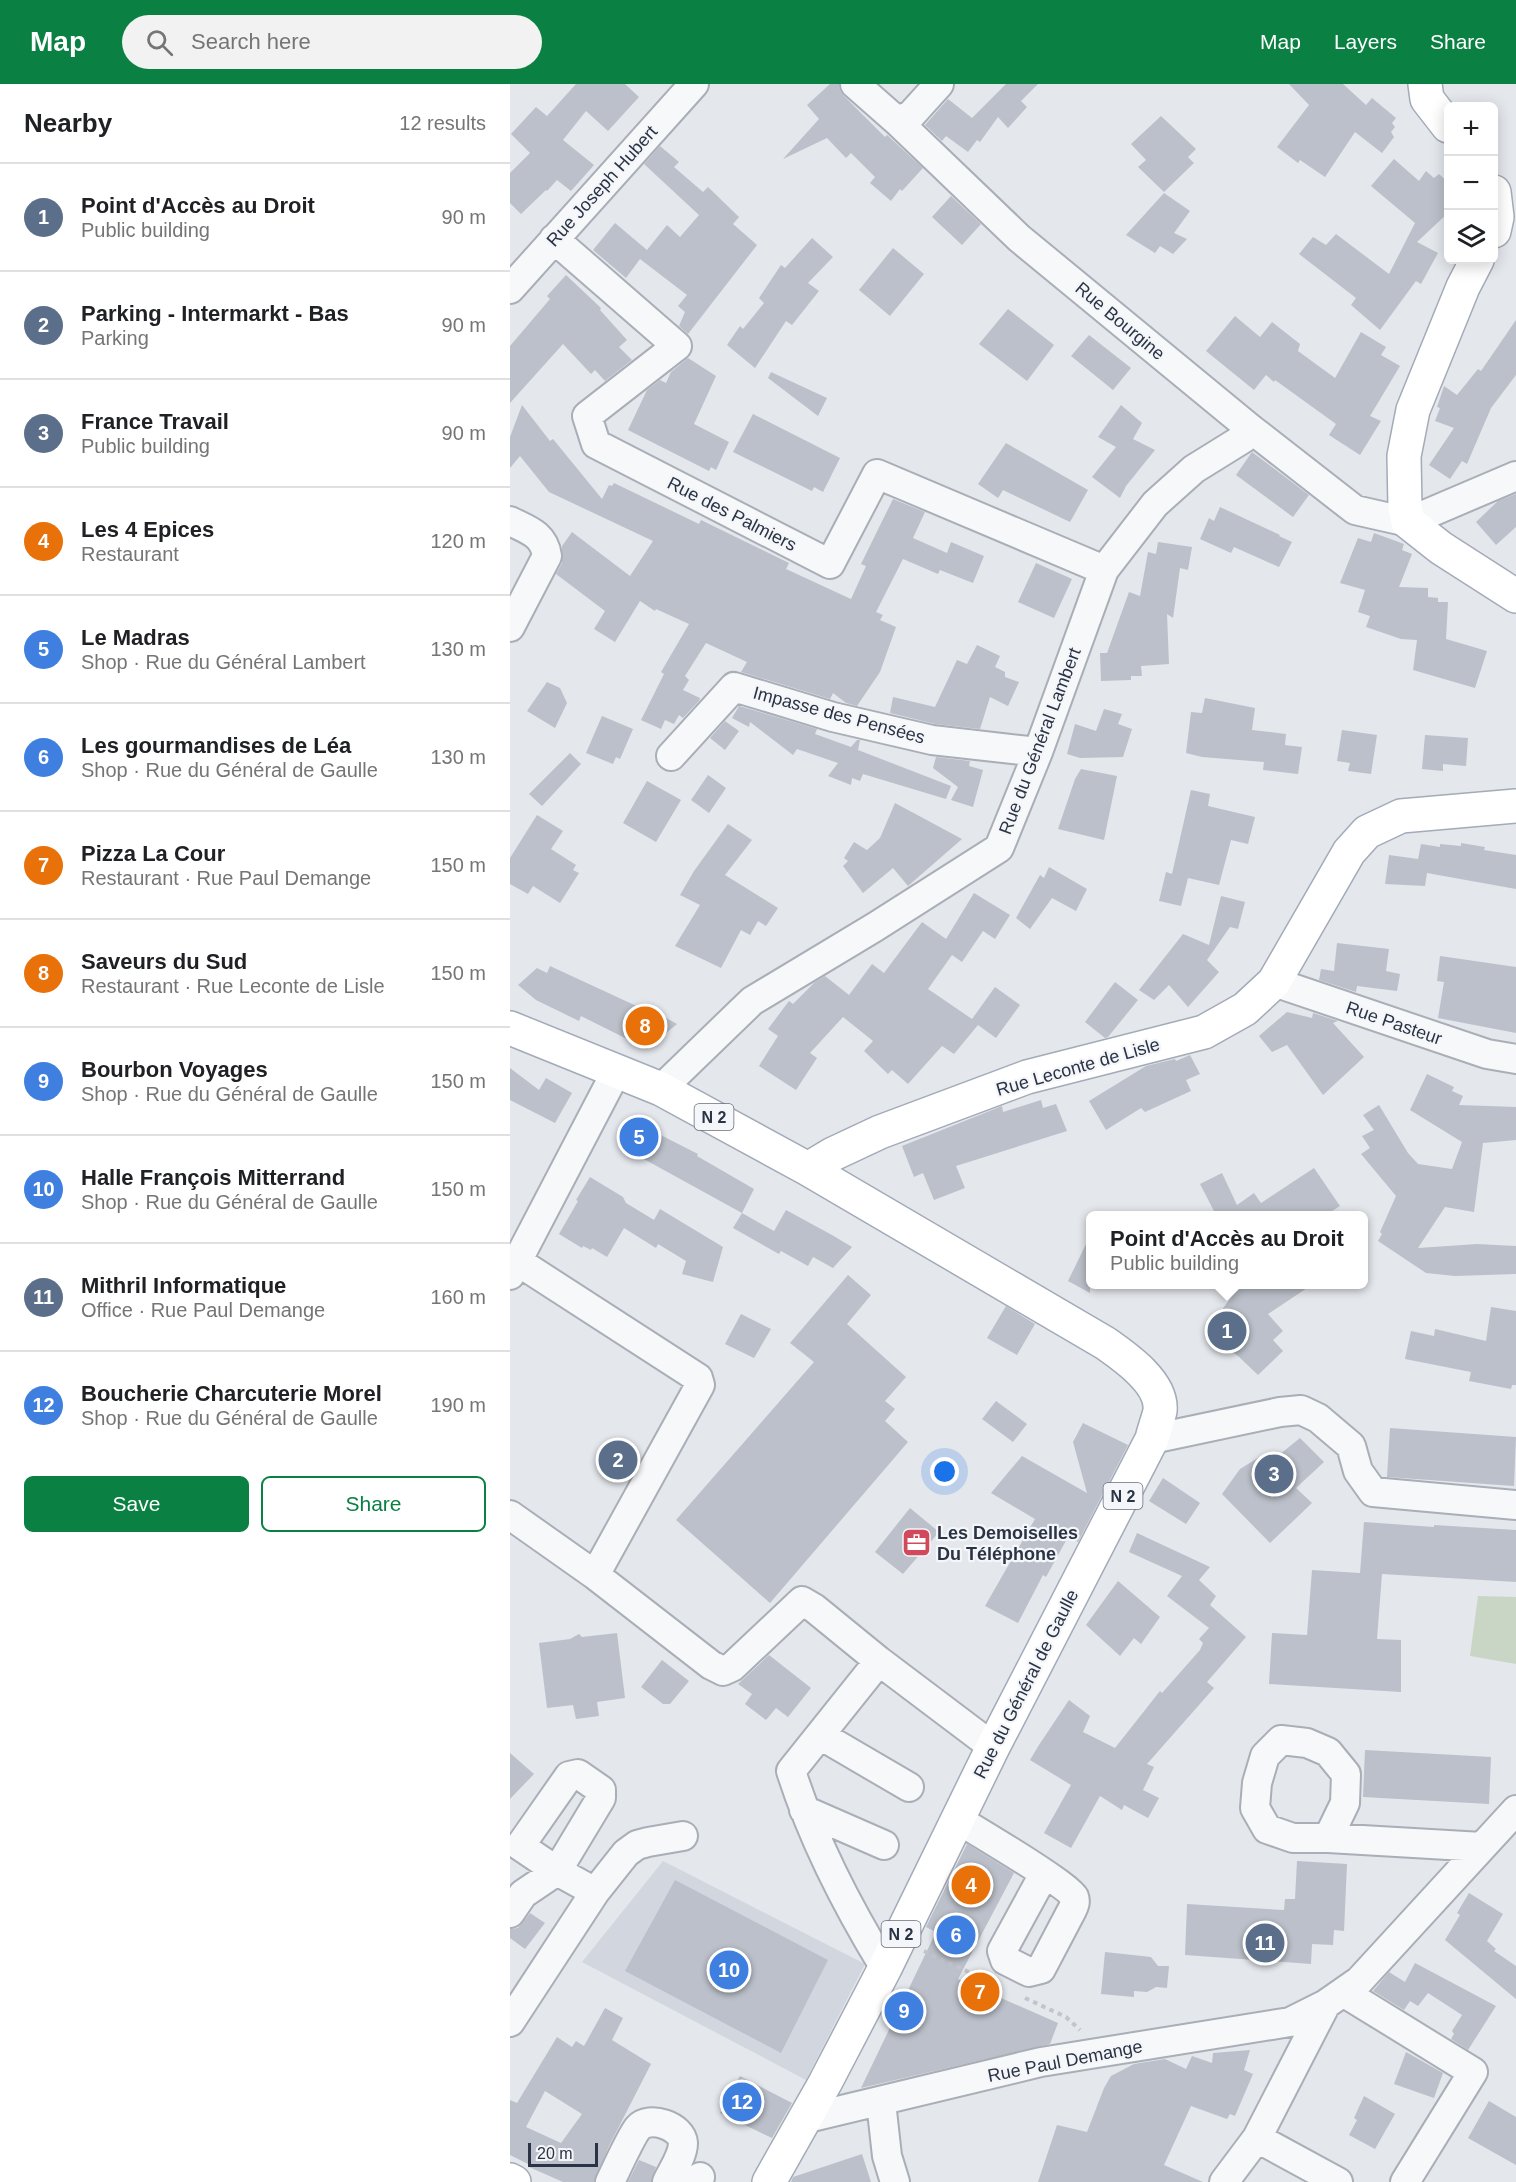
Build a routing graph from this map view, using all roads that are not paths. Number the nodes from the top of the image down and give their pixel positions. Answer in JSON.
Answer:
{"nodes":[{"id":1,"x":694,"y":84,"type":"edge"},
{"id":2,"x":855,"y":84,"type":"edge"},
{"id":3,"x":939,"y":84,"type":"edge"},
{"id":4,"x":1425,"y":84,"type":"edge"},
{"id":5,"x":1448,"y":84,"type":"edge"},
{"id":6,"x":1445,"y":102,"type":"edge"},
{"id":7,"x":1444,"y":120,"type":"edge"},
{"id":8,"x":897,"y":121,"type":"junction"},
{"id":9,"x":554,"y":239,"type":"junction"},
{"id":10,"x":1475,"y":264,"type":"edge"},
{"id":11,"x":510,"y":289,"type":"edge"},
{"id":12,"x":1251,"y":429,"type":"junction"},
{"id":13,"x":1516,"y":476,"type":"edge"},
{"id":14,"x":510,"y":521,"type":"edge"},
{"id":15,"x":1408,"y":522,"type":"junction"},
{"id":16,"x":1104,"y":570,"type":"junction"},
{"id":17,"x":1516,"y":596,"type":"edge"},
{"id":18,"x":510,"y":627,"type":"edge"},
{"id":19,"x":1038,"y":752,"type":"junction"},
{"id":20,"x":671,"y":756,"type":"dead end"},
{"id":21,"x":1516,"y":806,"type":"edge"},
{"id":22,"x":1274,"y":982,"type":"junction"},
{"id":23,"x":510,"y":1028,"type":"edge"},
{"id":24,"x":1516,"y":1059,"type":"edge"},
{"id":25,"x":617,"y":1070,"type":"junction"},
{"id":26,"x":661,"y":1089,"type":"junction"},
{"id":27,"x":808,"y":1168,"type":"junction"},
{"id":28,"x":514,"y":1268,"type":"edge"},
{"id":29,"x":1152,"y":1439,"type":"junction"},
{"id":30,"x":1516,"y":1504,"type":"edge"},
{"id":31,"x":510,"y":1515,"type":"edge"},
{"id":32,"x":596,"y":1575,"type":"junction"},
{"id":33,"x":879,"y":1661,"type":"junction"},
{"id":34,"x":820,"y":1736,"type":"junction"},
{"id":35,"x":993,"y":1747,"type":"junction"},
{"id":36,"x":909,"y":1787,"type":"dead end"},
{"id":37,"x":804,"y":1810,"type":"junction"},
{"id":38,"x":1516,"y":1810,"type":"edge"},
{"id":39,"x":957,"y":1819,"type":"junction"},
{"id":40,"x":683,"y":1836,"type":"dead end"},
{"id":41,"x":1328,"y":1838,"type":"dead end"},
{"id":42,"x":884,"y":1845,"type":"dead end"},
{"id":43,"x":1482,"y":1847,"type":"junction"},
{"id":44,"x":1044,"y":1874,"type":"dead end"},
{"id":45,"x":595,"y":1892,"type":"junction"},
{"id":46,"x":510,"y":1913,"type":"edge"},
{"id":47,"x":885,"y":1968,"type":"junction"},
{"id":48,"x":1334,"y":1998,"type":"junction"},
{"id":49,"x":510,"y":2022,"type":"edge"},
{"id":50,"x":881,"y":2102,"type":"junction"},
{"id":51,"x":804,"y":2119,"type":"junction"},
{"id":52,"x":1257,"y":2138,"type":"junction"},
{"id":53,"x":610,"y":2182,"type":"edge"},
{"id":54,"x":667,"y":2182,"type":"edge"},
{"id":55,"x":769,"y":2182,"type":"edge"},
{"id":56,"x":895,"y":2182,"type":"edge"},
{"id":57,"x":1224,"y":2182,"type":"edge"},
{"id":58,"x":1338,"y":2182,"type":"edge"},
{"id":59,"x":1405,"y":2182,"type":"edge"}],
"edges":[{"from":1,"to":9,"type":"street","name":"Rue Joseph Hubert"},
{"from":2,"to":8,"type":"street","name":"Rue Bourgine"},
{"from":3,"to":8,"type":"street"},
{"from":4,"to":7,"type":"main road"},
{"from":5,"to":6,"type":"main road"},
{"from":8,"to":12,"type":"street","name":"Rue Bourgine"},
{"from":9,"to":11,"type":"street","name":"Rue Joseph Hubert"},
{"from":9,"to":16,"type":"street","name":"Rue des Palmiers"},
{"from":10,"to":15,"type":"main road"},
{"from":12,"to":15,"type":"street","name":"Rue Bourgine"},
{"from":12,"to":16,"type":"street","name":"Rue du Général Lambert"},
{"from":13,"to":15,"type":"street"},
{"from":14,"to":18,"type":"street"},
{"from":15,"to":17,"type":"main road"},
{"from":16,"to":19,"type":"street","name":"Rue du Général Lambert"},
{"from":19,"to":20,"type":"street","name":"Impasse des Pensées"},
{"from":19,"to":26,"type":"street","name":"Rue du Général Lambert"},
{"from":21,"to":22,"type":"main road","name":"Rue Leconte de Lisle"},
{"from":22,"to":24,"type":"street","name":"Rue Pasteur"},
{"from":22,"to":27,"type":"main road","name":"Rue Leconte de Lisle"},
{"from":23,"to":25,"type":"main road","number":"N 2"},
{"from":25,"to":26,"type":"main road","number":"N 2"},
{"from":25,"to":28,"type":"street"},
{"from":26,"to":27,"type":"main road","number":"N 2"},
{"from":27,"to":29,"type":"main road","name":"Rue du Général de Gaulle","number":"N 2"},
{"from":28,"to":32,"type":"street"},
{"from":29,"to":30,"type":"street"},
{"from":29,"to":35,"type":"main road","name":"Rue du Général de Gaulle","number":"N 2"},
{"from":31,"to":32,"type":"street"},
{"from":32,"to":33,"type":"street"},
{"from":33,"to":34,"type":"street"},
{"from":33,"to":35,"type":"street"},
{"from":34,"to":36,"type":"street"},
{"from":34,"to":37,"type":"street"},
{"from":35,"to":39,"type":"main road","name":"Rue du Général de Gaulle","number":"N 2"},
{"from":37,"to":42,"type":"street"},
{"from":37,"to":47,"type":"street"},
{"from":38,"to":43,"type":"street","name":"Rue Paul Demange"},
{"from":39,"to":44,"type":"street"},
{"from":39,"to":47,"type":"main road","name":"Rue du Général de Gaulle","number":"N 2"},
{"from":40,"to":45,"type":"street"},
{"from":41,"to":43,"type":"street"},
{"from":43,"to":48,"type":"street","name":"Rue Paul Demange"},
{"from":45,"to":46,"type":"street"},
{"from":45,"to":49,"type":"street"},
{"from":47,"to":51,"type":"main road","name":"Rue du Général de Gaulle","number":"N 2"},
{"from":48,"to":50,"type":"street","name":"Rue Paul Demange"},
{"from":48,"to":52,"type":"street","name":"Rue Paul Demange"},
{"from":48,"to":59,"type":"street"},
{"from":50,"to":51,"type":"street","name":"Rue Paul Demange"},
{"from":50,"to":56,"type":"street"},
{"from":51,"to":55,"type":"main road","name":"Rue du Général de Gaulle","number":"N 2"},
{"from":52,"to":57,"type":"street","name":"Rue Paul Demange"},
{"from":52,"to":58,"type":"street"},
{"from":53,"to":54,"type":"street"}]}
